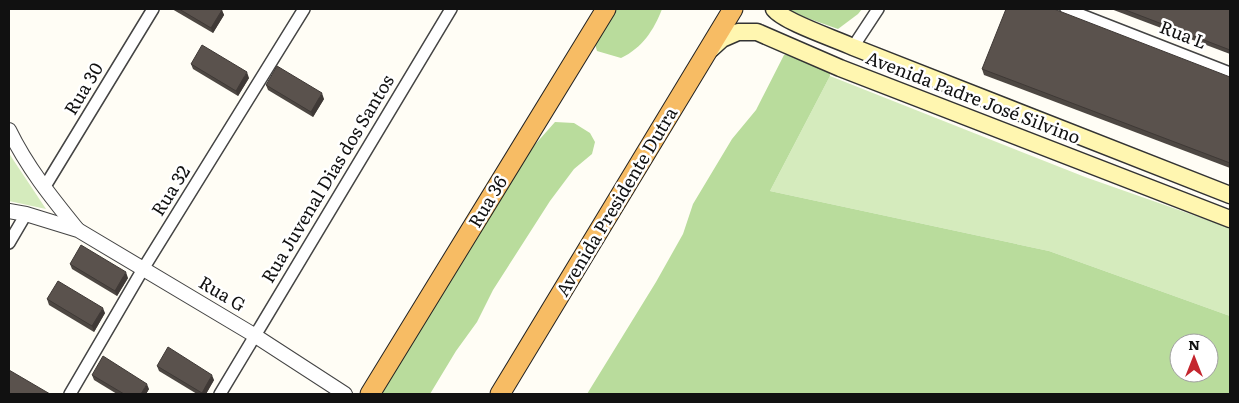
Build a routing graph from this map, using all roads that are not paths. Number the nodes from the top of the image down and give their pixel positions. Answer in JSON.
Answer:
{"nodes":[{"id":1,"x":153,"y":9,"type":"edge"},
{"id":2,"x":304,"y":9,"type":"edge"},
{"id":3,"x":452,"y":9,"type":"edge"},
{"id":4,"x":606,"y":9,"type":"edge"},
{"id":5,"x":734,"y":9,"type":"edge"},
{"id":6,"x":774,"y":9,"type":"edge"},
{"id":7,"x":878,"y":9,"type":"edge"},
{"id":8,"x":1066,"y":9,"type":"edge"},
{"id":9,"x":853,"y":46,"type":"junction"},
{"id":10,"x":706,"y":54,"type":"junction"},
{"id":11,"x":1230,"y":73,"type":"edge"},
{"id":12,"x":9,"y":130,"type":"edge"},
{"id":13,"x":44,"y":188,"type":"junction"},
{"id":14,"x":1230,"y":195,"type":"edge"},
{"id":15,"x":9,"y":211,"type":"edge"},
{"id":16,"x":26,"y":214,"type":"junction"},
{"id":17,"x":1230,"y":219,"type":"edge"},
{"id":18,"x":78,"y":230,"type":"junction"},
{"id":19,"x":9,"y":243,"type":"edge"},
{"id":20,"x":143,"y":269,"type":"junction"},
{"id":21,"x":254,"y":335,"type":"junction"},
{"id":22,"x":70,"y":394,"type":"edge"},
{"id":23,"x":220,"y":394,"type":"edge"},
{"id":24,"x":346,"y":394,"type":"edge"},
{"id":25,"x":370,"y":394,"type":"edge"},
{"id":26,"x":500,"y":394,"type":"edge"}],
"edges":[{"from":1,"to":13,"type":"street","name":"Rua 30"},
{"from":2,"to":20,"type":"street","name":"Rua 32"},
{"from":3,"to":21,"type":"street","name":"Rua Juvenal Dias dos Santos"},
{"from":4,"to":25,"type":"highway","name":"Rua 36"},
{"from":5,"to":10,"type":"highway","name":"Avenida Presidente Dutra"},
{"from":6,"to":9,"type":"main road","name":"Avenida Padre José Silvino"},
{"from":7,"to":9,"type":"street"},
{"from":8,"to":11,"type":"street","name":"Rua L"},
{"from":9,"to":14,"type":"main road","name":"Avenida Padre José Silvino"},
{"from":10,"to":17,"type":"main road","name":"Avenida Padre José Silvino"},
{"from":10,"to":26,"type":"highway","name":"Avenida Presidente Dutra"},
{"from":12,"to":13,"type":"street"},
{"from":13,"to":18,"type":"street"},
{"from":15,"to":16,"type":"street"},
{"from":16,"to":18,"type":"street"},
{"from":16,"to":19,"type":"street"},
{"from":18,"to":20,"type":"street","name":"Rua G"},
{"from":20,"to":21,"type":"street","name":"Rua G"},
{"from":20,"to":22,"type":"street","name":"Rua 32"},
{"from":21,"to":23,"type":"street","name":"Rua Juvenal Dias dos Santos"},
{"from":21,"to":24,"type":"street","name":"Rua G"}]}
